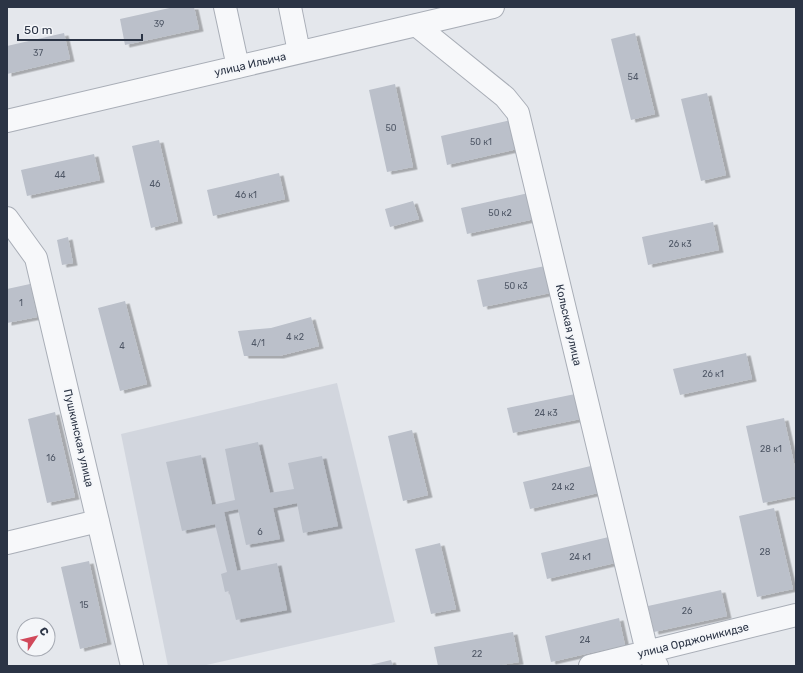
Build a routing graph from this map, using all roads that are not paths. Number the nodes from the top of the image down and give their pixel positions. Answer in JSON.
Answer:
{"nodes":[{"id":1,"x":225,"y":7,"type":"edge"},
{"id":2,"x":290,"y":7,"type":"edge"},
{"id":3,"x":492,"y":7,"type":"edge"},
{"id":4,"x":416,"y":25,"type":"junction"},
{"id":5,"x":299,"y":52,"type":"junction"},
{"id":6,"x":238,"y":66,"type":"junction"},
{"id":7,"x":7,"y":121,"type":"edge"},
{"id":8,"x":7,"y":218,"type":"edge"},
{"id":9,"x":98,"y":521,"type":"junction"},
{"id":10,"x":7,"y":543,"type":"edge"},
{"id":11,"x":796,"y":615,"type":"edge"},
{"id":12,"x":652,"y":659,"type":"edge"},
{"id":13,"x":132,"y":666,"type":"edge"},
{"id":14,"x":590,"y":666,"type":"edge"}],
"edges":[{"from":1,"to":6,"type":"street"},
{"from":2,"to":5,"type":"street"},
{"from":3,"to":4,"type":"street","name":"улица Ильича"},
{"from":4,"to":5,"type":"street","name":"улица Ильича"},
{"from":4,"to":12,"type":"street","name":"Кольская улица"},
{"from":5,"to":6,"type":"street","name":"улица Ильича"},
{"from":6,"to":7,"type":"street","name":"улица Ильича"},
{"from":8,"to":9,"type":"street","name":"Пушкинская улица"},
{"from":9,"to":10,"type":"street"},
{"from":9,"to":13,"type":"street","name":"Пушкинская улица"},
{"from":11,"to":12,"type":"street","name":"улица Орджоникидзе"},
{"from":12,"to":14,"type":"street","name":"улица Орджоникидзе"}]}
